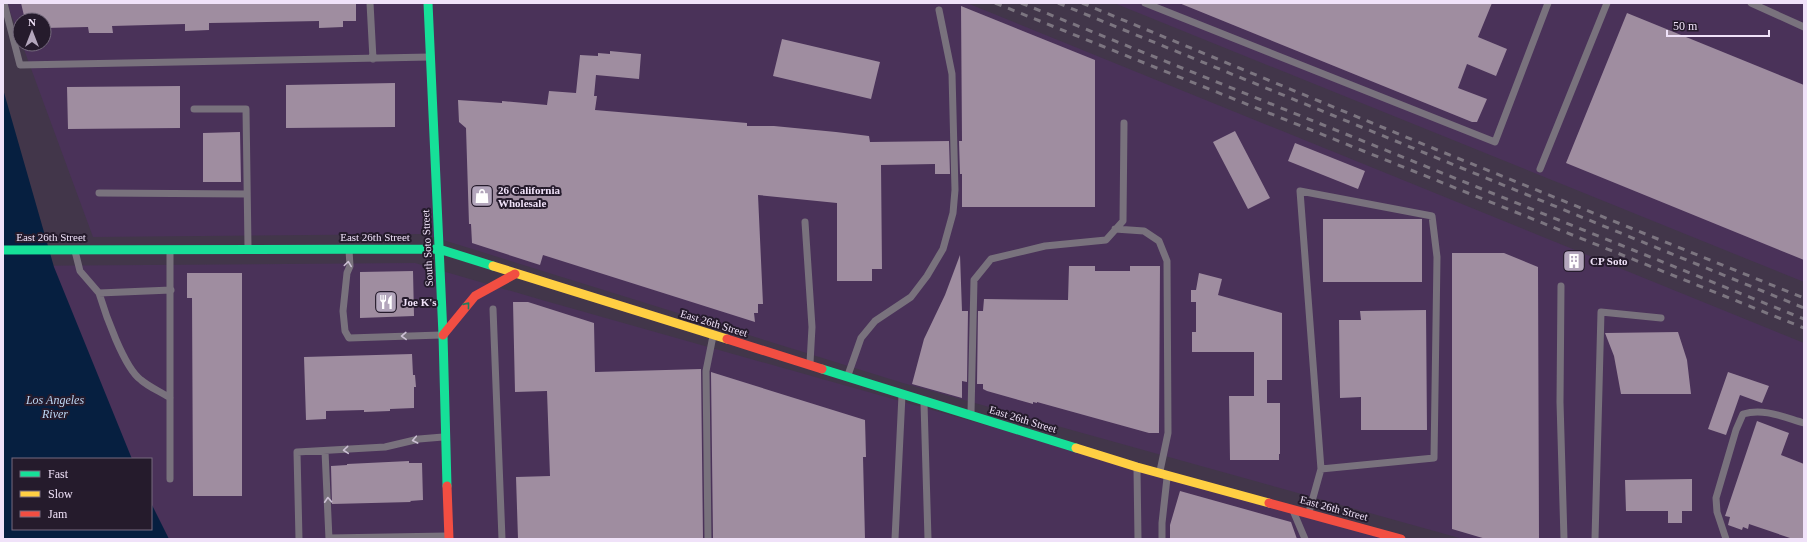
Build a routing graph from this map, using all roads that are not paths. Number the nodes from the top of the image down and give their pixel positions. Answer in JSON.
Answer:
{"nodes":[{"id":1,"x":4,"y":3,"type":"edge"},
{"id":2,"x":370,"y":3,"type":"edge"},
{"id":3,"x":428,"y":3,"type":"edge"},
{"id":4,"x":1145,"y":3,"type":"edge"},
{"id":5,"x":1548,"y":3,"type":"edge"},
{"id":6,"x":1607,"y":3,"type":"edge"},
{"id":7,"x":1751,"y":3,"type":"edge"},
{"id":8,"x":939,"y":10,"type":"dead end"},
{"id":9,"x":1804,"y":27,"type":"edge"},
{"id":10,"x":430,"y":57,"type":"junction"},
{"id":11,"x":373,"y":59,"type":"junction"},
{"id":12,"x":194,"y":109,"type":"dead end"},
{"id":13,"x":1124,"y":123,"type":"dead end"},
{"id":14,"x":1540,"y":169,"type":"dead end"},
{"id":15,"x":99,"y":193,"type":"dead end"},
{"id":16,"x":247,"y":194,"type":"junction"},
{"id":17,"x":804,"y":222,"type":"dead end"},
{"id":18,"x":1115,"y":229,"type":"junction"},
{"id":19,"x":71,"y":249,"type":"junction"},
{"id":20,"x":170,"y":249,"type":"junction"},
{"id":21,"x":248,"y":249,"type":"junction"},
{"id":22,"x":349,"y":249,"type":"junction"},
{"id":23,"x":439,"y":249,"type":"junction"},
{"id":24,"x":3,"y":250,"type":"edge"},
{"id":25,"x":515,"y":274,"type":"junction"},
{"id":26,"x":1561,"y":286,"type":"dead end"},
{"id":27,"x":171,"y":290,"type":"junction"},
{"id":28,"x":99,"y":293,"type":"junction"},
{"id":29,"x":493,"y":309,"type":"dead end"},
{"id":30,"x":1661,"y":318,"type":"dead end"},
{"id":31,"x":443,"y":335,"type":"junction"},
{"id":32,"x":713,"y":336,"type":"junction"},
{"id":33,"x":809,"y":365,"type":"junction"},
{"id":34,"x":847,"y":377,"type":"junction"},
{"id":35,"x":902,"y":394,"type":"junction"},
{"id":36,"x":170,"y":398,"type":"junction"},
{"id":37,"x":924,"y":401,"type":"junction"},
{"id":38,"x":971,"y":416,"type":"junction"},
{"id":39,"x":1804,"y":423,"type":"edge"},
{"id":40,"x":446,"y":437,"type":"junction"},
{"id":41,"x":325,"y":451,"type":"junction"},
{"id":42,"x":1137,"y":467,"type":"junction"},
{"id":43,"x":1321,"y":469,"type":"junction"},
{"id":44,"x":1163,"y":474,"type":"junction"},
{"id":45,"x":170,"y":479,"type":"dead end"},
{"id":46,"x":1292,"y":509,"type":"junction"},
{"id":47,"x":1308,"y":514,"type":"junction"},
{"id":48,"x":449,"y":537,"type":"edge"},
{"id":49,"x":378,"y":538,"type":"edge"},
{"id":50,"x":300,"y":539,"type":"edge"},
{"id":51,"x":329,"y":539,"type":"edge"},
{"id":52,"x":502,"y":539,"type":"edge"},
{"id":53,"x":708,"y":539,"type":"edge"},
{"id":54,"x":895,"y":539,"type":"edge"},
{"id":55,"x":928,"y":539,"type":"edge"},
{"id":56,"x":1138,"y":539,"type":"edge"},
{"id":57,"x":1162,"y":539,"type":"edge"},
{"id":58,"x":1305,"y":539,"type":"edge"},
{"id":59,"x":1400,"y":539,"type":"edge"},
{"id":60,"x":1564,"y":539,"type":"edge"},
{"id":61,"x":1595,"y":539,"type":"edge"},
{"id":62,"x":1726,"y":539,"type":"edge"}],
"edges":[{"from":1,"to":11,"type":"lane"},
{"from":2,"to":11,"type":"lane"},
{"from":3,"to":10,"type":"street","name":"South Soto Street"},
{"from":4,"to":5,"type":"lane"},
{"from":6,"to":14,"type":"lane"},
{"from":7,"to":9,"type":"lane"},
{"from":8,"to":34,"type":"lane"},
{"from":10,"to":11,"type":"lane"},
{"from":10,"to":23,"type":"street","name":"South Soto Street"},
{"from":12,"to":16,"type":"lane"},
{"from":13,"to":18,"type":"lane"},
{"from":15,"to":16,"type":"lane"},
{"from":16,"to":21,"type":"lane"},
{"from":17,"to":33,"type":"lane"},
{"from":18,"to":38,"type":"lane"},
{"from":18,"to":44,"type":"lane"},
{"from":19,"to":20,"type":"street","name":"East 26th Street"},
{"from":19,"to":24,"type":"street","name":"East 26th Street"},
{"from":19,"to":28,"type":"lane"},
{"from":20,"to":21,"type":"street","name":"East 26th Street"},
{"from":20,"to":27,"type":"lane"},
{"from":21,"to":22,"type":"street","name":"East 26th Street"},
{"from":22,"to":23,"type":"street","name":"East 26th Street"},
{"from":31,"to":22,"type":"lane","one_way":true},
{"from":23,"to":25,"type":"street","name":"East 26th Street"},
{"from":23,"to":31,"type":"street","name":"South Soto Street"},
{"from":31,"to":25,"type":"street","one_way":true},
{"from":25,"to":32,"type":"street","name":"East 26th Street"},
{"from":26,"to":60,"type":"lane"},
{"from":27,"to":28,"type":"lane"},
{"from":27,"to":36,"type":"lane"},
{"from":28,"to":36,"type":"lane"},
{"from":29,"to":52,"type":"lane"},
{"from":30,"to":61,"type":"lane"},
{"from":31,"to":40,"type":"street","name":"South Soto Street"},
{"from":32,"to":33,"type":"street","name":"East 26th Street"},
{"from":32,"to":53,"type":"lane"},
{"from":33,"to":34,"type":"street","name":"East 26th Street"},
{"from":34,"to":35,"type":"street","name":"East 26th Street"},
{"from":35,"to":37,"type":"street","name":"East 26th Street"},
{"from":35,"to":54,"type":"lane"},
{"from":36,"to":45,"type":"lane"},
{"from":37,"to":38,"type":"street","name":"East 26th Street"},
{"from":37,"to":55,"type":"lane"},
{"from":38,"to":42,"type":"street","name":"East 26th Street"},
{"from":39,"to":62,"type":"lane"},
{"from":40,"to":41,"type":"lane","one_way":true},
{"from":40,"to":48,"type":"street","name":"South Soto Street"},
{"from":41,"to":50,"type":"lane"},
{"from":51,"to":41,"type":"lane","one_way":true},
{"from":42,"to":44,"type":"street","name":"East 26th Street"},
{"from":42,"to":56,"type":"lane"},
{"from":43,"to":43,"type":"lane"},
{"from":43,"to":47,"type":"lane"},
{"from":44,"to":46,"type":"street","name":"East 26th Street"},
{"from":44,"to":57,"type":"lane"},
{"from":46,"to":47,"type":"street","name":"East 26th Street"},
{"from":46,"to":58,"type":"lane"},
{"from":47,"to":59,"type":"street","name":"East 26th Street"},
{"from":48,"to":49,"type":"lane"},
{"from":49,"to":51,"type":"lane"}]}
